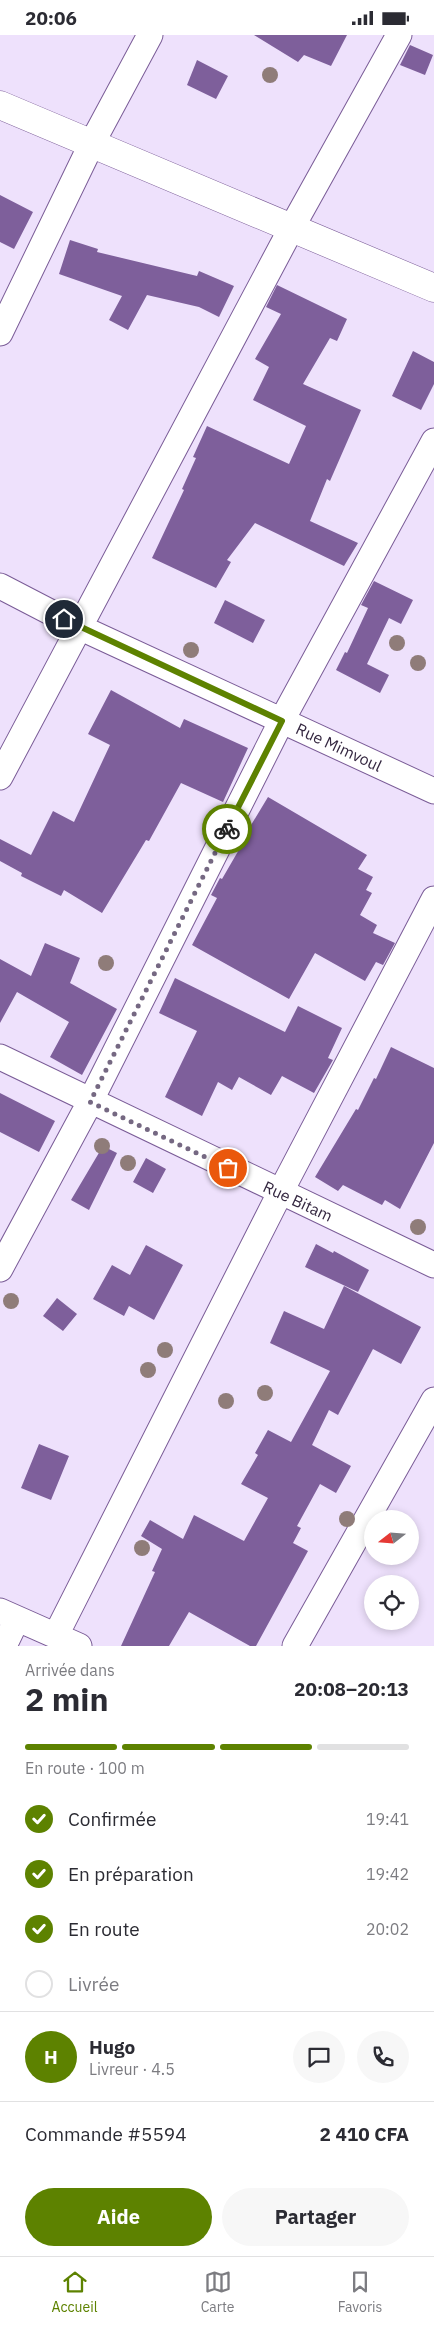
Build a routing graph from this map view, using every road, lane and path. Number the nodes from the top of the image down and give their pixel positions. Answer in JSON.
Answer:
{"nodes":[{"id":1,"x":150,"y":35,"type":"edge"},
{"id":2,"x":399,"y":35,"type":"edge"},
{"id":3,"x":0,"y":105,"type":"edge"},
{"id":4,"x":92,"y":143,"type":"junction"},
{"id":5,"x":292,"y":229,"type":"junction"},
{"id":6,"x":434,"y":288,"type":"edge"},
{"id":7,"x":0,"y":333,"type":"edge"},
{"id":8,"x":434,"y":441,"type":"edge"},
{"id":9,"x":0,"y":586,"type":"edge"},
{"id":10,"x":79,"y":627,"type":"junction"},
{"id":11,"x":282,"y":721,"type":"junction"},
{"id":12,"x":0,"y":777,"type":"edge"},
{"id":13,"x":434,"y":791,"type":"edge"},
{"id":14,"x":434,"y":899,"type":"edge"},
{"id":15,"x":0,"y":1057,"type":"edge"},
{"id":16,"x":90,"y":1102,"type":"junction"},
{"id":17,"x":280,"y":1193,"type":"junction"},
{"id":18,"x":434,"y":1265,"type":"edge"},
{"id":19,"x":0,"y":1269,"type":"edge"},
{"id":20,"x":434,"y":1400,"type":"edge"},
{"id":21,"x":8,"y":1615,"type":"edge"},
{"id":22,"x":56,"y":1635,"type":"junction"},
{"id":23,"x":4,"y":1646,"type":"edge"},
{"id":24,"x":79,"y":1646,"type":"edge"},
{"id":25,"x":295,"y":1646,"type":"edge"}],
"edges":[{"from":1,"to":4,"type":"street"},
{"from":2,"to":5,"type":"street"},
{"from":3,"to":4,"type":"highway"},
{"from":4,"to":5,"type":"highway"},
{"from":4,"to":7,"type":"street"},
{"from":5,"to":6,"type":"highway"},
{"from":5,"to":10,"type":"street"},
{"from":8,"to":11,"type":"street"},
{"from":9,"to":10,"type":"street","name":"Rue Mimvoul"},
{"from":10,"to":11,"type":"street","name":"Rue Mimvoul"},
{"from":10,"to":12,"type":"street"},
{"from":11,"to":13,"type":"street","name":"Rue Mimvoul"},
{"from":11,"to":16,"type":"street"},
{"from":14,"to":17,"type":"street"},
{"from":15,"to":16,"type":"street","name":"Rue Bitam"},
{"from":16,"to":17,"type":"street","name":"Rue Bitam"},
{"from":16,"to":19,"type":"street"},
{"from":17,"to":18,"type":"street","name":"Rue Bitam"},
{"from":17,"to":22,"type":"street"},
{"from":20,"to":25,"type":"street"},
{"from":21,"to":22,"type":"street"},
{"from":21,"to":23,"type":"street"},
{"from":22,"to":24,"type":"street"}]}
